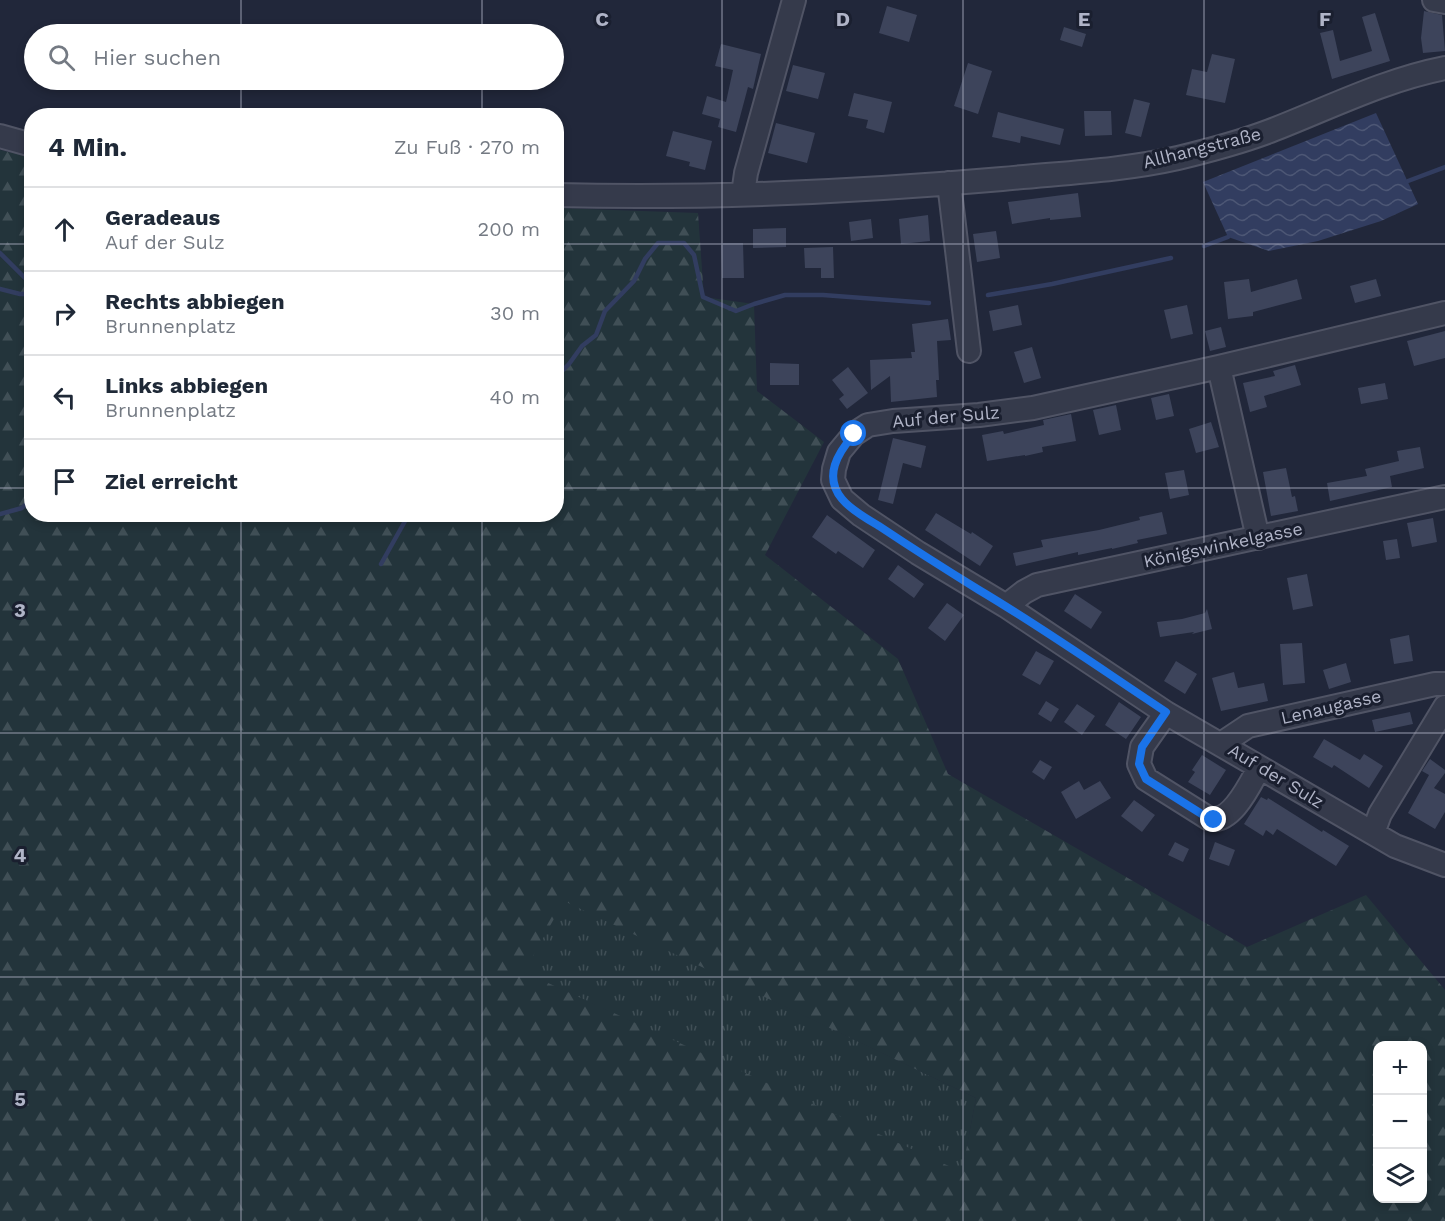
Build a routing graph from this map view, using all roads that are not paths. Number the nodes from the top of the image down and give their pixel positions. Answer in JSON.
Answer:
{"nodes":[{"id":1,"x":794,"y":0,"type":"edge"},
{"id":2,"x":1434,"y":0,"type":"edge"},
{"id":3,"x":1445,"y":2,"type":"edge"},
{"id":4,"x":1445,"y":68,"type":"edge"},
{"id":5,"x":0,"y":136,"type":"edge"},
{"id":6,"x":24,"y":143,"type":"edge"},
{"id":7,"x":949,"y":183,"type":"junction"},
{"id":8,"x":743,"y":194,"type":"junction"},
{"id":9,"x":564,"y":195,"type":"edge"},
{"id":10,"x":1445,"y":313,"type":"edge"},
{"id":11,"x":969,"y":351,"type":"dead end"},
{"id":12,"x":1219,"y":367,"type":"junction"},
{"id":13,"x":1445,"y":497,"type":"edge"},
{"id":14,"x":1258,"y":538,"type":"junction"},
{"id":15,"x":1006,"y":606,"type":"junction"},
{"id":16,"x":1445,"y":684,"type":"edge"},
{"id":17,"x":1445,"y":707,"type":"edge"},
{"id":18,"x":1166,"y":712,"type":"junction"},
{"id":19,"x":1221,"y":744,"type":"junction"},
{"id":20,"x":1260,"y":768,"type":"junction"},
{"id":21,"x":1373,"y":833,"type":"junction"},
{"id":22,"x":1445,"y":865,"type":"edge"}],
"edges":[{"from":1,"to":8,"type":"street"},
{"from":2,"to":3,"type":"street"},
{"from":4,"to":7,"type":"street","name":"Allhangstraße"},
{"from":5,"to":6,"type":"street"},
{"from":7,"to":8,"type":"street","name":"Allhangstraße"},
{"from":7,"to":11,"type":"street"},
{"from":8,"to":9,"type":"street","name":"Allhangstraße"},
{"from":10,"to":12,"type":"street","name":"Auf der Sulz"},
{"from":12,"to":14,"type":"street"},
{"from":12,"to":15,"type":"street","name":"Auf der Sulz"},
{"from":13,"to":14,"type":"street","name":"Königswinkelgasse"},
{"from":14,"to":15,"type":"street","name":"Königswinkelgasse"},
{"from":15,"to":18,"type":"street","name":"Auf der Sulz"},
{"from":16,"to":19,"type":"street","name":"Lenaugasse"},
{"from":17,"to":21,"type":"street"},
{"from":18,"to":19,"type":"street","name":"Auf der Sulz"},
{"from":18,"to":20,"type":"street"},
{"from":19,"to":20,"type":"street","name":"Auf der Sulz"},
{"from":20,"to":21,"type":"street","name":"Auf der Sulz"},
{"from":21,"to":22,"type":"street","name":"Auf der Sulz"}]}
